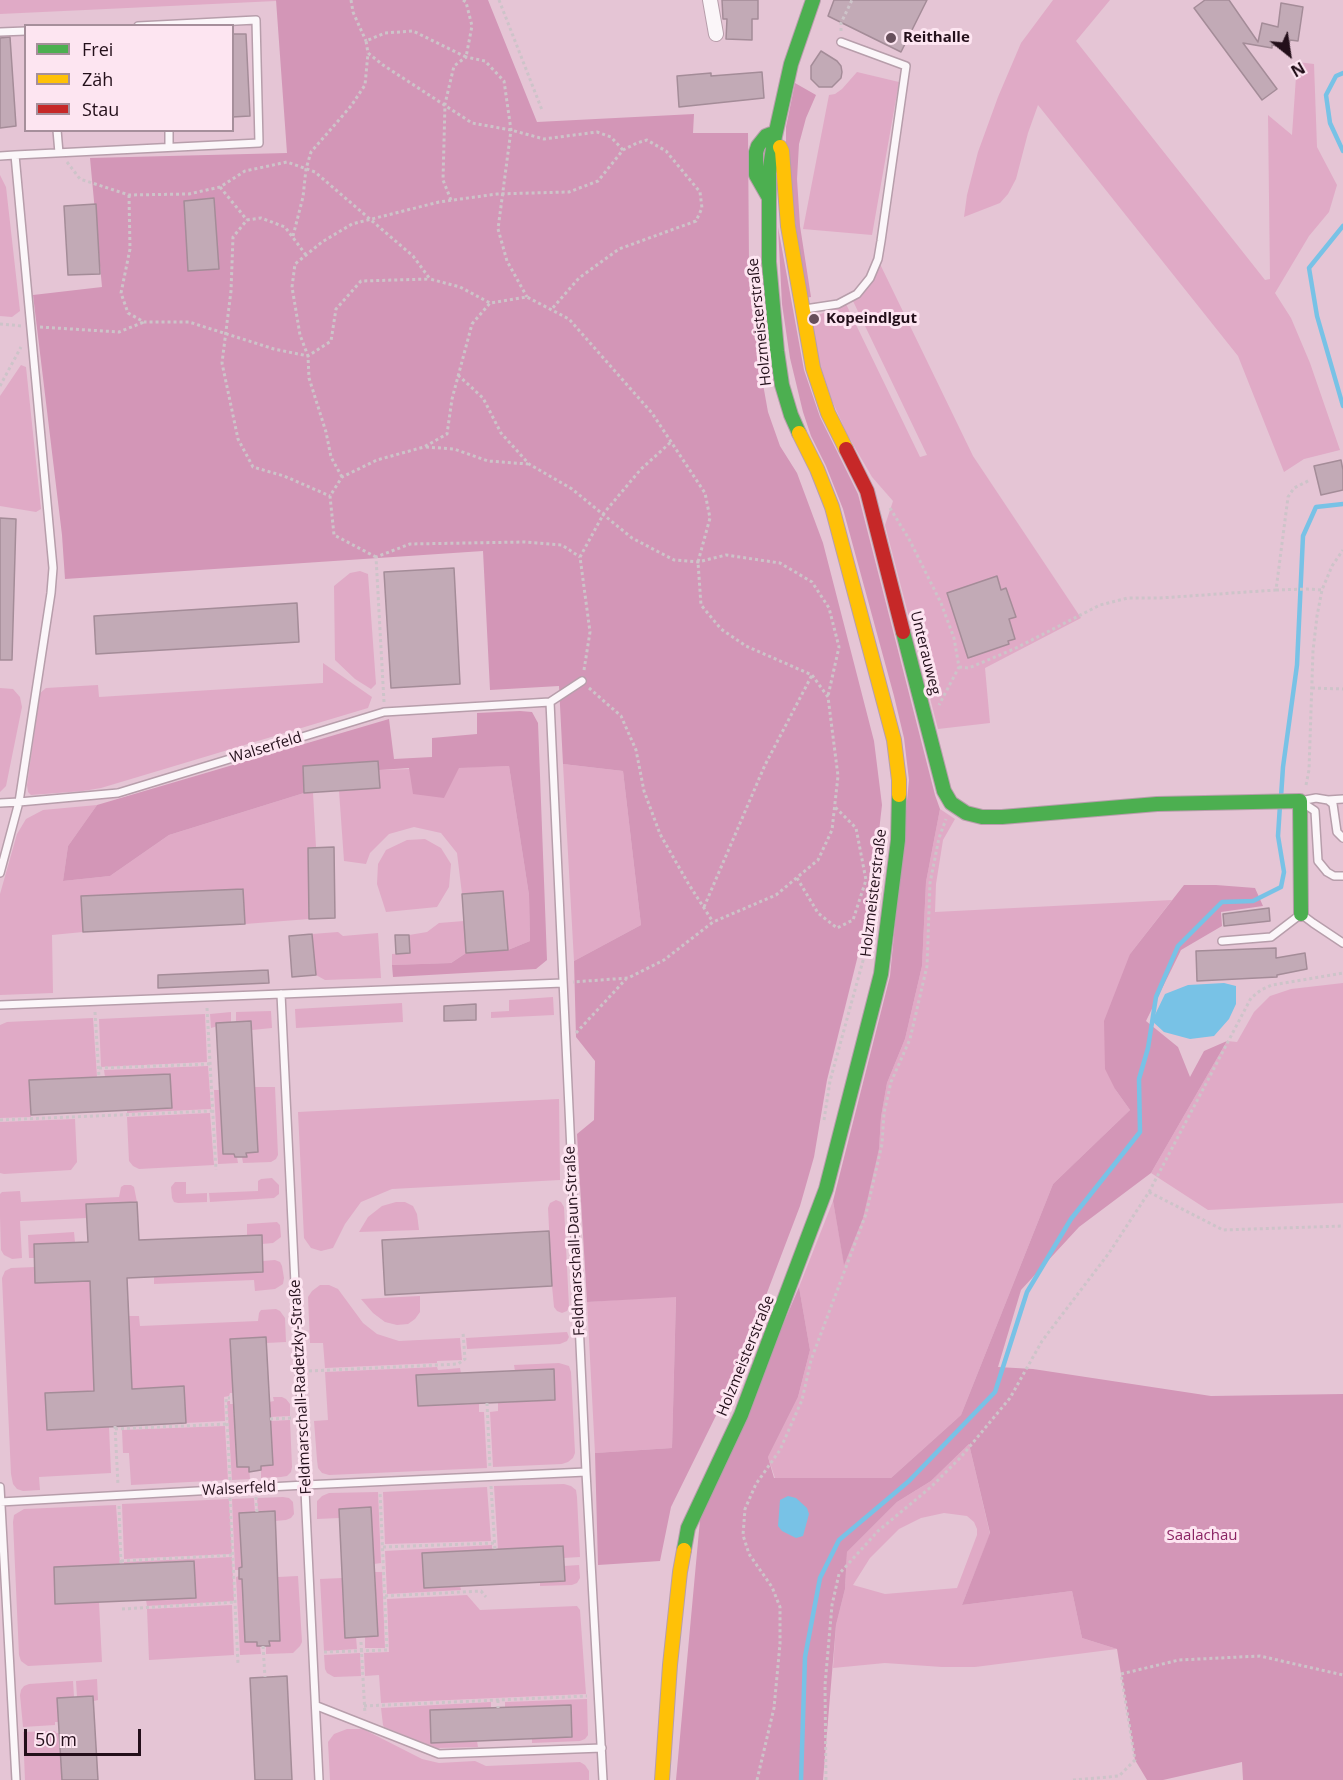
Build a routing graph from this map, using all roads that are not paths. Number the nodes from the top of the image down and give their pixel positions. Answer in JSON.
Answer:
{"nodes":[{"id":1,"x":710,"y":0,"type":"edge"},
{"id":2,"x":813,"y":0,"type":"edge"},
{"id":3,"x":184,"y":24,"type":"edge"},
{"id":4,"x":24,"y":31,"type":"edge"},
{"id":5,"x":0,"y":32,"type":"edge"},
{"id":6,"x":716,"y":34,"type":"dead end"},
{"id":7,"x":841,"y":42,"type":"road end"},
{"id":8,"x":57,"y":132,"type":"edge"},
{"id":9,"x":169,"y":132,"type":"edge"},
{"id":10,"x":775,"y":136,"type":"junction"},
{"id":11,"x":169,"y":147,"type":"junction"},
{"id":12,"x":59,"y":153,"type":"junction"},
{"id":13,"x":15,"y":155,"type":"junction"},
{"id":14,"x":0,"y":156,"type":"edge"},
{"id":15,"x":802,"y":309,"type":"junction"},
{"id":16,"x":582,"y":681,"type":"road end"},
{"id":17,"x":550,"y":702,"type":"junction"},
{"id":18,"x":1343,"y":799,"type":"edge"},
{"id":19,"x":1328,"y":800,"type":"junction"},
{"id":20,"x":1295,"y":801,"type":"junction"},
{"id":21,"x":19,"y":802,"type":"junction"},
{"id":22,"x":0,"y":803,"type":"edge"},
{"id":23,"x":1343,"y":838,"type":"edge"},
{"id":24,"x":0,"y":873,"type":"edge"},
{"id":25,"x":1343,"y":876,"type":"edge"},
{"id":26,"x":1301,"y":914,"type":"junction"},
{"id":27,"x":1222,"y":941,"type":"dead end"},
{"id":28,"x":1343,"y":942,"type":"edge"},
{"id":29,"x":563,"y":983,"type":"junction"},
{"id":30,"x":281,"y":994,"type":"junction"},
{"id":31,"x":0,"y":1005,"type":"edge"},
{"id":32,"x":586,"y":1472,"type":"junction"},
{"id":33,"x":305,"y":1485,"type":"junction"},
{"id":34,"x":0,"y":1486,"type":"edge"},
{"id":35,"x":0,"y":1502,"type":"edge"},
{"id":36,"x":316,"y":1706,"type":"junction"},
{"id":37,"x":602,"y":1748,"type":"junction"},
{"id":38,"x":16,"y":1780,"type":"edge"},
{"id":39,"x":319,"y":1780,"type":"edge"},
{"id":40,"x":603,"y":1780,"type":"edge"},
{"id":41,"x":662,"y":1780,"type":"edge"}],
"edges":[{"from":1,"to":6,"type":"street"},
{"from":2,"to":10,"type":"street"},
{"from":3,"to":11,"type":"lane"},
{"from":4,"to":5,"type":"lane"},
{"from":7,"to":15,"type":"lane"},
{"from":8,"to":12,"type":"lane"},
{"from":9,"to":11,"type":"lane"},
{"from":10,"to":15,"type":"street","name":"Unterauweg"},
{"from":10,"to":41,"type":"street","name":"Holzmeisterstraße"},
{"from":11,"to":12,"type":"lane"},
{"from":12,"to":13,"type":"lane"},
{"from":13,"to":14,"type":"lane"},
{"from":13,"to":21,"type":"lane"},
{"from":15,"to":20,"type":"street","name":"Unterauweg"},
{"from":16,"to":17,"type":"lane","name":"Walserfeld"},
{"from":17,"to":21,"type":"lane","name":"Walserfeld"},
{"from":17,"to":29,"type":"lane","name":"Feldmarschall-Daun-Straße"},
{"from":18,"to":19,"type":"lane"},
{"from":19,"to":20,"type":"lane"},
{"from":19,"to":23,"type":"lane"},
{"from":20,"to":25,"type":"lane"},
{"from":20,"to":26,"type":"street"},
{"from":21,"to":22,"type":"lane","name":"Walserfeld"},
{"from":21,"to":24,"type":"lane"},
{"from":26,"to":27,"type":"lane"},
{"from":26,"to":28,"type":"lane"},
{"from":29,"to":30,"type":"lane"},
{"from":29,"to":32,"type":"lane","name":"Feldmarschall-Daun-Straße"},
{"from":30,"to":31,"type":"lane"},
{"from":30,"to":33,"type":"lane","name":"Feldmarschall-Radetzky-Straße"},
{"from":32,"to":33,"type":"lane","name":"Walserfeld"},
{"from":32,"to":37,"type":"lane","name":"Feldmarschall-Daun-Straße"},
{"from":33,"to":35,"type":"lane","name":"Walserfeld"},
{"from":33,"to":36,"type":"lane","name":"Feldmarschall-Radetzky-Straße"},
{"from":34,"to":35,"type":"lane"},
{"from":35,"to":38,"type":"lane"},
{"from":36,"to":37,"type":"lane"},
{"from":36,"to":39,"type":"lane","name":"Feldmarschall-Radetzky-Straße"},
{"from":37,"to":40,"type":"lane","name":"Feldmarschall-Daun-Straße"}]}
